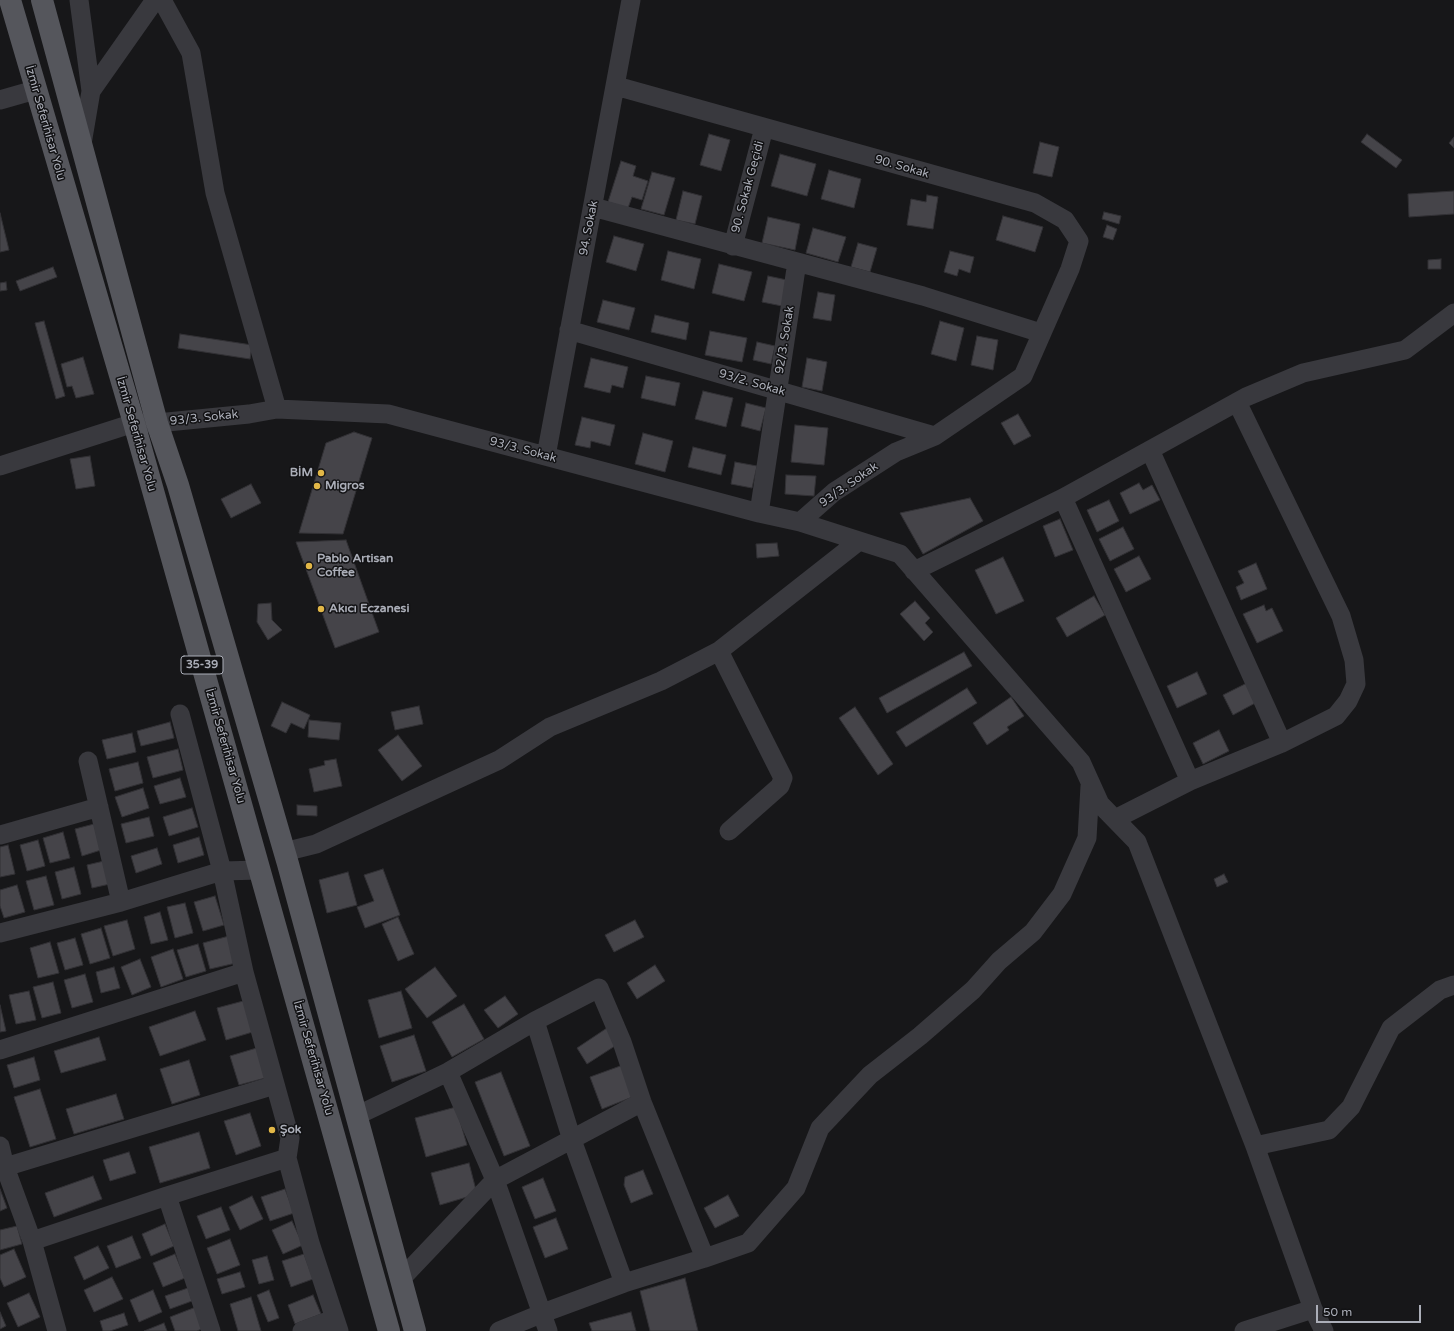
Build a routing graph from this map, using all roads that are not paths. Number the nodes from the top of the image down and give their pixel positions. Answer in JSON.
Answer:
{"nodes":[{"id":1,"x":9,"y":0,"type":"edge"},
{"id":2,"x":42,"y":0,"type":"edge"},
{"id":3,"x":79,"y":0,"type":"edge"},
{"id":4,"x":155,"y":0,"type":"edge"},
{"id":5,"x":162,"y":0,"type":"edge"},
{"id":6,"x":632,"y":0,"type":"edge"},
{"id":7,"x":0,"y":2,"type":"edge"},
{"id":8,"x":616,"y":86,"type":"junction"},
{"id":9,"x":35,"y":90,"type":"junction"},
{"id":10,"x":91,"y":91,"type":"junction"},
{"id":11,"x":0,"y":100,"type":"edge"},
{"id":12,"x":764,"y":128,"type":"junction"},
{"id":13,"x":82,"y":145,"type":"junction"},
{"id":14,"x":593,"y":207,"type":"junction"},
{"id":15,"x":733,"y":246,"type":"junction"},
{"id":16,"x":798,"y":262,"type":"junction"},
{"id":17,"x":1454,"y":313,"type":"edge"},
{"id":18,"x":569,"y":330,"type":"junction"},
{"id":19,"x":1041,"y":333,"type":"junction"},
{"id":20,"x":777,"y":390,"type":"junction"},
{"id":21,"x":1237,"y":402,"type":"junction"},
{"id":22,"x":277,"y":409,"type":"junction"},
{"id":23,"x":134,"y":423,"type":"junction"},
{"id":24,"x":157,"y":423,"type":"junction"},
{"id":25,"x":935,"y":436,"type":"junction"},
{"id":26,"x":1150,"y":450,"type":"junction"},
{"id":27,"x":546,"y":456,"type":"junction"},
{"id":28,"x":0,"y":466,"type":"edge"},
{"id":29,"x":1063,"y":498,"type":"junction"},
{"id":30,"x":759,"y":513,"type":"junction"},
{"id":31,"x":800,"y":522,"type":"junction"},
{"id":32,"x":859,"y":541,"type":"junction"},
{"id":33,"x":914,"y":571,"type":"junction"},
{"id":34,"x":718,"y":651,"type":"junction"},
{"id":35,"x":180,"y":714,"type":"dead end"},
{"id":36,"x":1282,"y":743,"type":"junction"},
{"id":37,"x":88,"y":761,"type":"dead end"},
{"id":38,"x":1190,"y":780,"type":"junction"},
{"id":39,"x":1090,"y":783,"type":"junction"},
{"id":40,"x":99,"y":807,"type":"junction"},
{"id":41,"x":1115,"y":819,"type":"junction"},
{"id":42,"x":729,"y":831,"type":"dead end"},
{"id":43,"x":0,"y":835,"type":"edge"},
{"id":44,"x":284,"y":852,"type":"junction"},
{"id":45,"x":260,"y":870,"type":"junction"},
{"id":46,"x":222,"y":871,"type":"junction"},
{"id":47,"x":122,"y":902,"type":"junction"},
{"id":48,"x":0,"y":933,"type":"edge"},
{"id":49,"x":244,"y":972,"type":"junction"},
{"id":50,"x":1454,"y":985,"type":"edge"},
{"id":51,"x":535,"y":1020,"type":"junction"},
{"id":52,"x":0,"y":1050,"type":"edge"},
{"id":53,"x":448,"y":1072,"type":"junction"},
{"id":54,"x":275,"y":1085,"type":"junction"},
{"id":55,"x":642,"y":1102,"type":"junction"},
{"id":56,"x":356,"y":1116,"type":"junction"},
{"id":57,"x":572,"y":1140,"type":"junction"},
{"id":58,"x":0,"y":1146,"type":"edge"},
{"id":59,"x":1255,"y":1146,"type":"junction"},
{"id":60,"x":287,"y":1158,"type":"junction"},
{"id":61,"x":5,"y":1167,"type":"junction"},
{"id":62,"x":495,"y":1180,"type":"junction"},
{"id":63,"x":167,"y":1196,"type":"junction"},
{"id":64,"x":32,"y":1240,"type":"junction"},
{"id":65,"x":705,"y":1258,"type":"junction"},
{"id":66,"x":401,"y":1279,"type":"junction"},
{"id":67,"x":624,"y":1283,"type":"junction"},
{"id":68,"x":1313,"y":1310,"type":"junction"},
{"id":69,"x":542,"y":1313,"type":"junction"},
{"id":70,"x":336,"y":1325,"type":"edge"},
{"id":71,"x":57,"y":1331,"type":"edge"},
{"id":72,"x":211,"y":1331,"type":"edge"},
{"id":73,"x":302,"y":1331,"type":"edge"},
{"id":74,"x":389,"y":1331,"type":"edge"},
{"id":75,"x":415,"y":1331,"type":"edge"},
{"id":76,"x":499,"y":1331,"type":"edge"},
{"id":77,"x":548,"y":1331,"type":"edge"},
{"id":78,"x":1244,"y":1331,"type":"edge"},
{"id":79,"x":1324,"y":1331,"type":"edge"}],
"edges":[{"from":1,"to":7,"type":"street"},
{"from":1,"to":9,"type":"main road","name":"İzmir Seferihisar Yolu","number":"35-39"},
{"from":2,"to":13,"type":"main road","name":"İzmir Seferihisar Yolu","number":"35-39"},
{"from":3,"to":10,"type":"street"},
{"from":4,"to":10,"type":"street"},
{"from":5,"to":22,"type":"street"},
{"from":6,"to":8,"type":"street","name":"94. Sokak"},
{"from":8,"to":12,"type":"street","name":"90. Sokak"},
{"from":8,"to":14,"type":"street","name":"94. Sokak"},
{"from":9,"to":11,"type":"street"},
{"from":9,"to":23,"type":"main road","name":"İzmir Seferihisar Yolu","number":"35-39"},
{"from":10,"to":13,"type":"street"},
{"from":12,"to":15,"type":"street","name":"90. Sokak Geçidi"},
{"from":12,"to":19,"type":"street","name":"90. Sokak"},
{"from":13,"to":24,"type":"main road","name":"İzmir Seferihisar Yolu","number":"35-39"},
{"from":14,"to":15,"type":"street"},
{"from":14,"to":18,"type":"street","name":"94. Sokak"},
{"from":15,"to":16,"type":"street"},
{"from":16,"to":19,"type":"street"},
{"from":16,"to":20,"type":"street","name":"92/3. Sokak"},
{"from":17,"to":21,"type":"street"},
{"from":18,"to":20,"type":"street","name":"93/2. Sokak"},
{"from":18,"to":27,"type":"street","name":"94. Sokak"},
{"from":19,"to":25,"type":"street","name":"93/3. Sokak"},
{"from":20,"to":25,"type":"street","name":"93/2. Sokak"},
{"from":20,"to":30,"type":"street","name":"92/3. Sokak"},
{"from":21,"to":26,"type":"street"},
{"from":21,"to":36,"type":"street"},
{"from":22,"to":24,"type":"street","name":"93/3. Sokak"},
{"from":22,"to":27,"type":"street","name":"93/3. Sokak"},
{"from":23,"to":24,"type":"street","name":"93/3. Sokak"},
{"from":23,"to":28,"type":"street","name":"93/3. Sokak"},
{"from":23,"to":45,"type":"main road","name":"İzmir Seferihisar Yolu","number":"35-39"},
{"from":24,"to":44,"type":"main road","name":"İzmir Seferihisar Yolu","number":"35-39"},
{"from":25,"to":31,"type":"street","name":"93/3. Sokak"},
{"from":26,"to":29,"type":"street"},
{"from":26,"to":36,"type":"street"},
{"from":27,"to":30,"type":"street","name":"93/3. Sokak"},
{"from":29,"to":33,"type":"street"},
{"from":29,"to":38,"type":"street"},
{"from":30,"to":31,"type":"street","name":"93/3. Sokak"},
{"from":31,"to":32,"type":"street"},
{"from":32,"to":33,"type":"street"},
{"from":32,"to":34,"type":"street"},
{"from":33,"to":39,"type":"street"},
{"from":34,"to":42,"type":"street"},
{"from":34,"to":44,"type":"street"},
{"from":35,"to":46,"type":"street"},
{"from":36,"to":38,"type":"street"},
{"from":37,"to":40,"type":"street"},
{"from":38,"to":41,"type":"street"},
{"from":39,"to":41,"type":"street"},
{"from":39,"to":65,"type":"street"},
{"from":40,"to":43,"type":"street"},
{"from":40,"to":47,"type":"street"},
{"from":41,"to":59,"type":"street"},
{"from":44,"to":56,"type":"main road","name":"İzmir Seferihisar Yolu","number":"35-39"},
{"from":45,"to":46,"type":"street"},
{"from":45,"to":74,"type":"main road","name":"İzmir Seferihisar Yolu","number":"35-39"},
{"from":46,"to":47,"type":"street"},
{"from":46,"to":49,"type":"street"},
{"from":47,"to":48,"type":"street"},
{"from":49,"to":52,"type":"street"},
{"from":49,"to":54,"type":"street"},
{"from":50,"to":59,"type":"street"},
{"from":51,"to":53,"type":"street"},
{"from":51,"to":55,"type":"street"},
{"from":51,"to":57,"type":"street"},
{"from":53,"to":56,"type":"street"},
{"from":53,"to":62,"type":"street"},
{"from":54,"to":60,"type":"street"},
{"from":54,"to":61,"type":"street"},
{"from":55,"to":57,"type":"street"},
{"from":55,"to":65,"type":"street"},
{"from":56,"to":66,"type":"main road","name":"İzmir Seferihisar Yolu","number":"35-39"},
{"from":57,"to":62,"type":"street"},
{"from":57,"to":67,"type":"street"},
{"from":58,"to":61,"type":"street"},
{"from":59,"to":68,"type":"street"},
{"from":60,"to":63,"type":"street"},
{"from":60,"to":70,"type":"street"},
{"from":61,"to":64,"type":"street"},
{"from":62,"to":66,"type":"street"},
{"from":62,"to":69,"type":"street"},
{"from":63,"to":64,"type":"street"},
{"from":63,"to":72,"type":"street"},
{"from":64,"to":71,"type":"street"},
{"from":65,"to":67,"type":"street"},
{"from":66,"to":75,"type":"main road","name":"İzmir Seferihisar Yolu","number":"35-39"},
{"from":67,"to":69,"type":"street"},
{"from":68,"to":78,"type":"street"},
{"from":68,"to":79,"type":"street"},
{"from":69,"to":76,"type":"street"},
{"from":69,"to":77,"type":"street"},
{"from":70,"to":73,"type":"street"}]}
